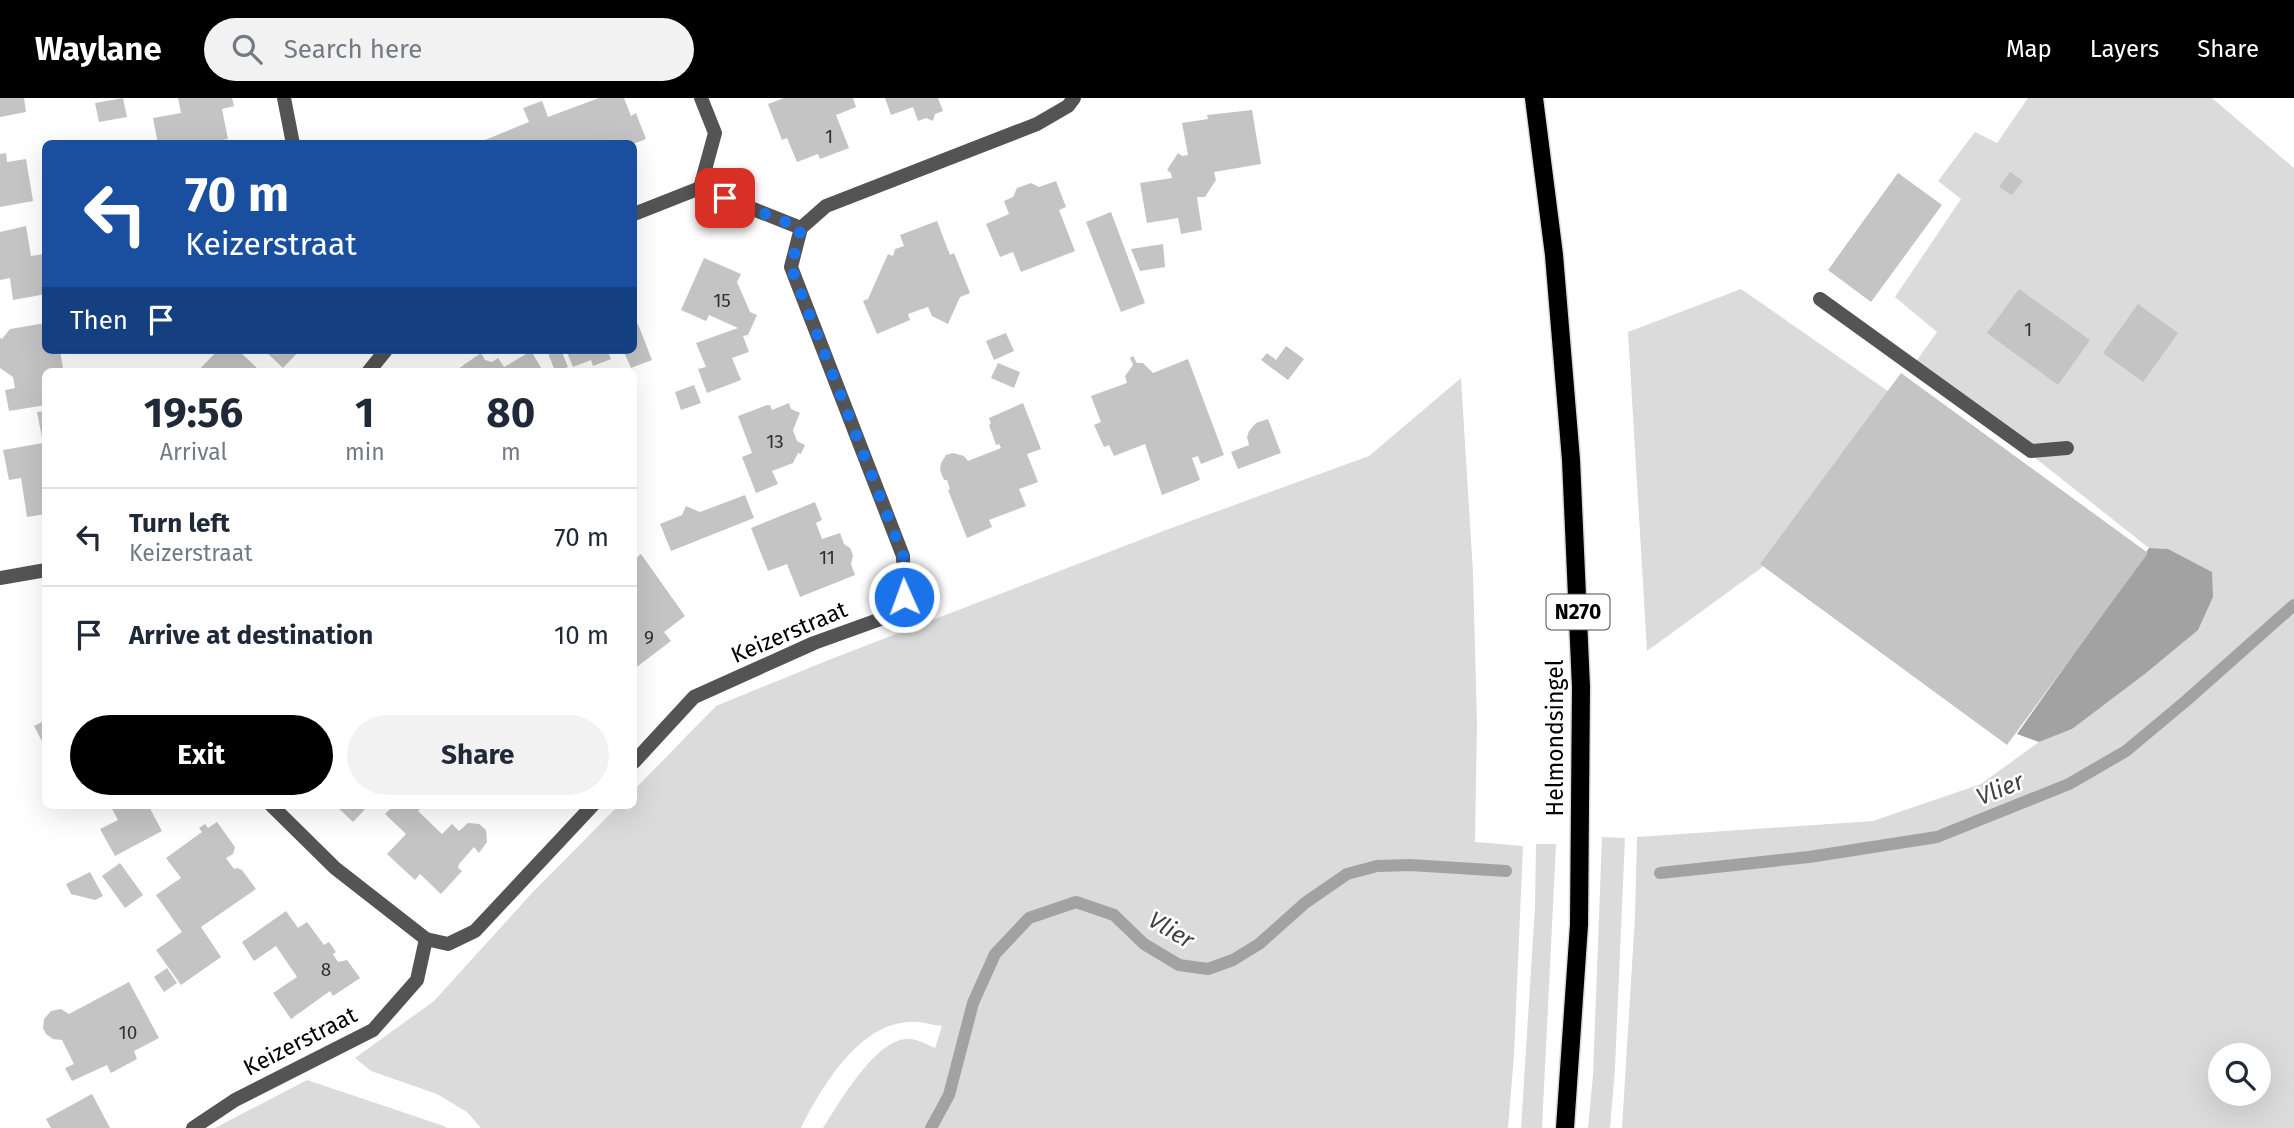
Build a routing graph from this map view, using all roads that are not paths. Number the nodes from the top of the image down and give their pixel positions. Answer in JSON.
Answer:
{"nodes":[{"id":1,"x":284,"y":98,"type":"edge"},
{"id":2,"x":701,"y":98,"type":"edge"},
{"id":3,"x":1074,"y":98,"type":"edge"},
{"id":4,"x":1534,"y":98,"type":"edge"},
{"id":5,"x":292,"y":140,"type":"edge"},
{"id":6,"x":700,"y":188,"type":"junction"},
{"id":7,"x":637,"y":213,"type":"edge"},
{"id":8,"x":801,"y":228,"type":"junction"},
{"id":9,"x":1820,"y":299,"type":"dead end"},
{"id":10,"x":383,"y":354,"type":"edge"},
{"id":11,"x":371,"y":368,"type":"edge"},
{"id":12,"x":2067,"y":448,"type":"dead end"},
{"id":13,"x":42,"y":571,"type":"edge"},
{"id":14,"x":0,"y":578,"type":"edge"},
{"id":15,"x":637,"y":759,"type":"edge"},
{"id":16,"x":275,"y":809,"type":"edge"},
{"id":17,"x":589,"y":809,"type":"edge"},
{"id":18,"x":426,"y":939,"type":"junction"},
{"id":19,"x":193,"y":1128,"type":"edge"},
{"id":20,"x":1565,"y":1128,"type":"edge"}],
"edges":[{"from":1,"to":5,"type":"street"},
{"from":2,"to":6,"type":"street"},
{"from":3,"to":8,"type":"street"},
{"from":4,"to":20,"type":"main road","name":"Helmondsingel","number":"N270"},
{"from":6,"to":7,"type":"street"},
{"from":6,"to":8,"type":"street"},
{"from":8,"to":15,"type":"street","name":"Keizerstraat"},
{"from":9,"to":12,"type":"street"},
{"from":10,"to":11,"type":"street"},
{"from":13,"to":14,"type":"street"},
{"from":16,"to":18,"type":"street"},
{"from":17,"to":18,"type":"street"},
{"from":18,"to":19,"type":"street","name":"Keizerstraat"}]}
